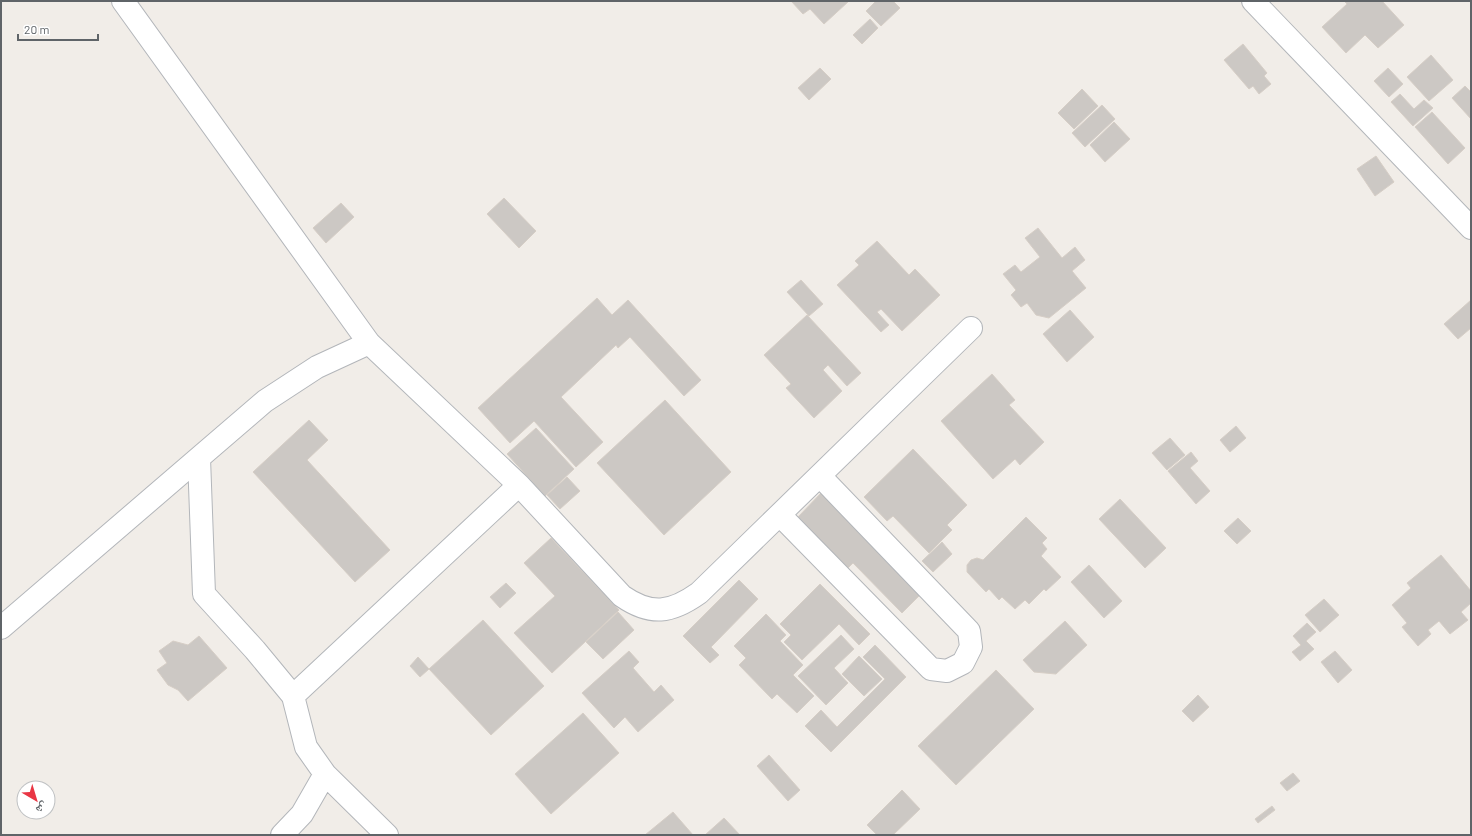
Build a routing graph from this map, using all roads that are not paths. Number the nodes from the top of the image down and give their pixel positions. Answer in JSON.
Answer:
{"nodes":[{"id":1,"x":123,"y":1,"type":"edge"},
{"id":2,"x":1253,"y":1,"type":"edge"},
{"id":3,"x":1471,"y":228,"type":"edge"},
{"id":4,"x":970,"y":328,"type":"dead end"},
{"id":5,"x":369,"y":343,"type":"junction"},
{"id":6,"x":199,"y":458,"type":"junction"},
{"id":7,"x":820,"y":476,"type":"junction"},
{"id":8,"x":519,"y":485,"type":"junction"},
{"id":9,"x":780,"y":514,"type":"junction"},
{"id":10,"x":1,"y":628,"type":"edge"},
{"id":11,"x":293,"y":696,"type":"junction"},
{"id":12,"x":325,"y":774,"type":"junction"},
{"id":13,"x":282,"y":835,"type":"edge"},
{"id":14,"x":387,"y":835,"type":"edge"}],
"edges":[{"from":1,"to":5,"type":"street"},
{"from":2,"to":3,"type":"street"},
{"from":4,"to":7,"type":"street"},
{"from":5,"to":6,"type":"street"},
{"from":5,"to":8,"type":"street"},
{"from":6,"to":10,"type":"street"},
{"from":6,"to":11,"type":"street"},
{"from":7,"to":9,"type":"street"},
{"from":7,"to":9,"type":"street"},
{"from":8,"to":9,"type":"street"},
{"from":8,"to":11,"type":"street"},
{"from":11,"to":12,"type":"street"},
{"from":12,"to":13,"type":"street"},
{"from":12,"to":14,"type":"street"}]}
